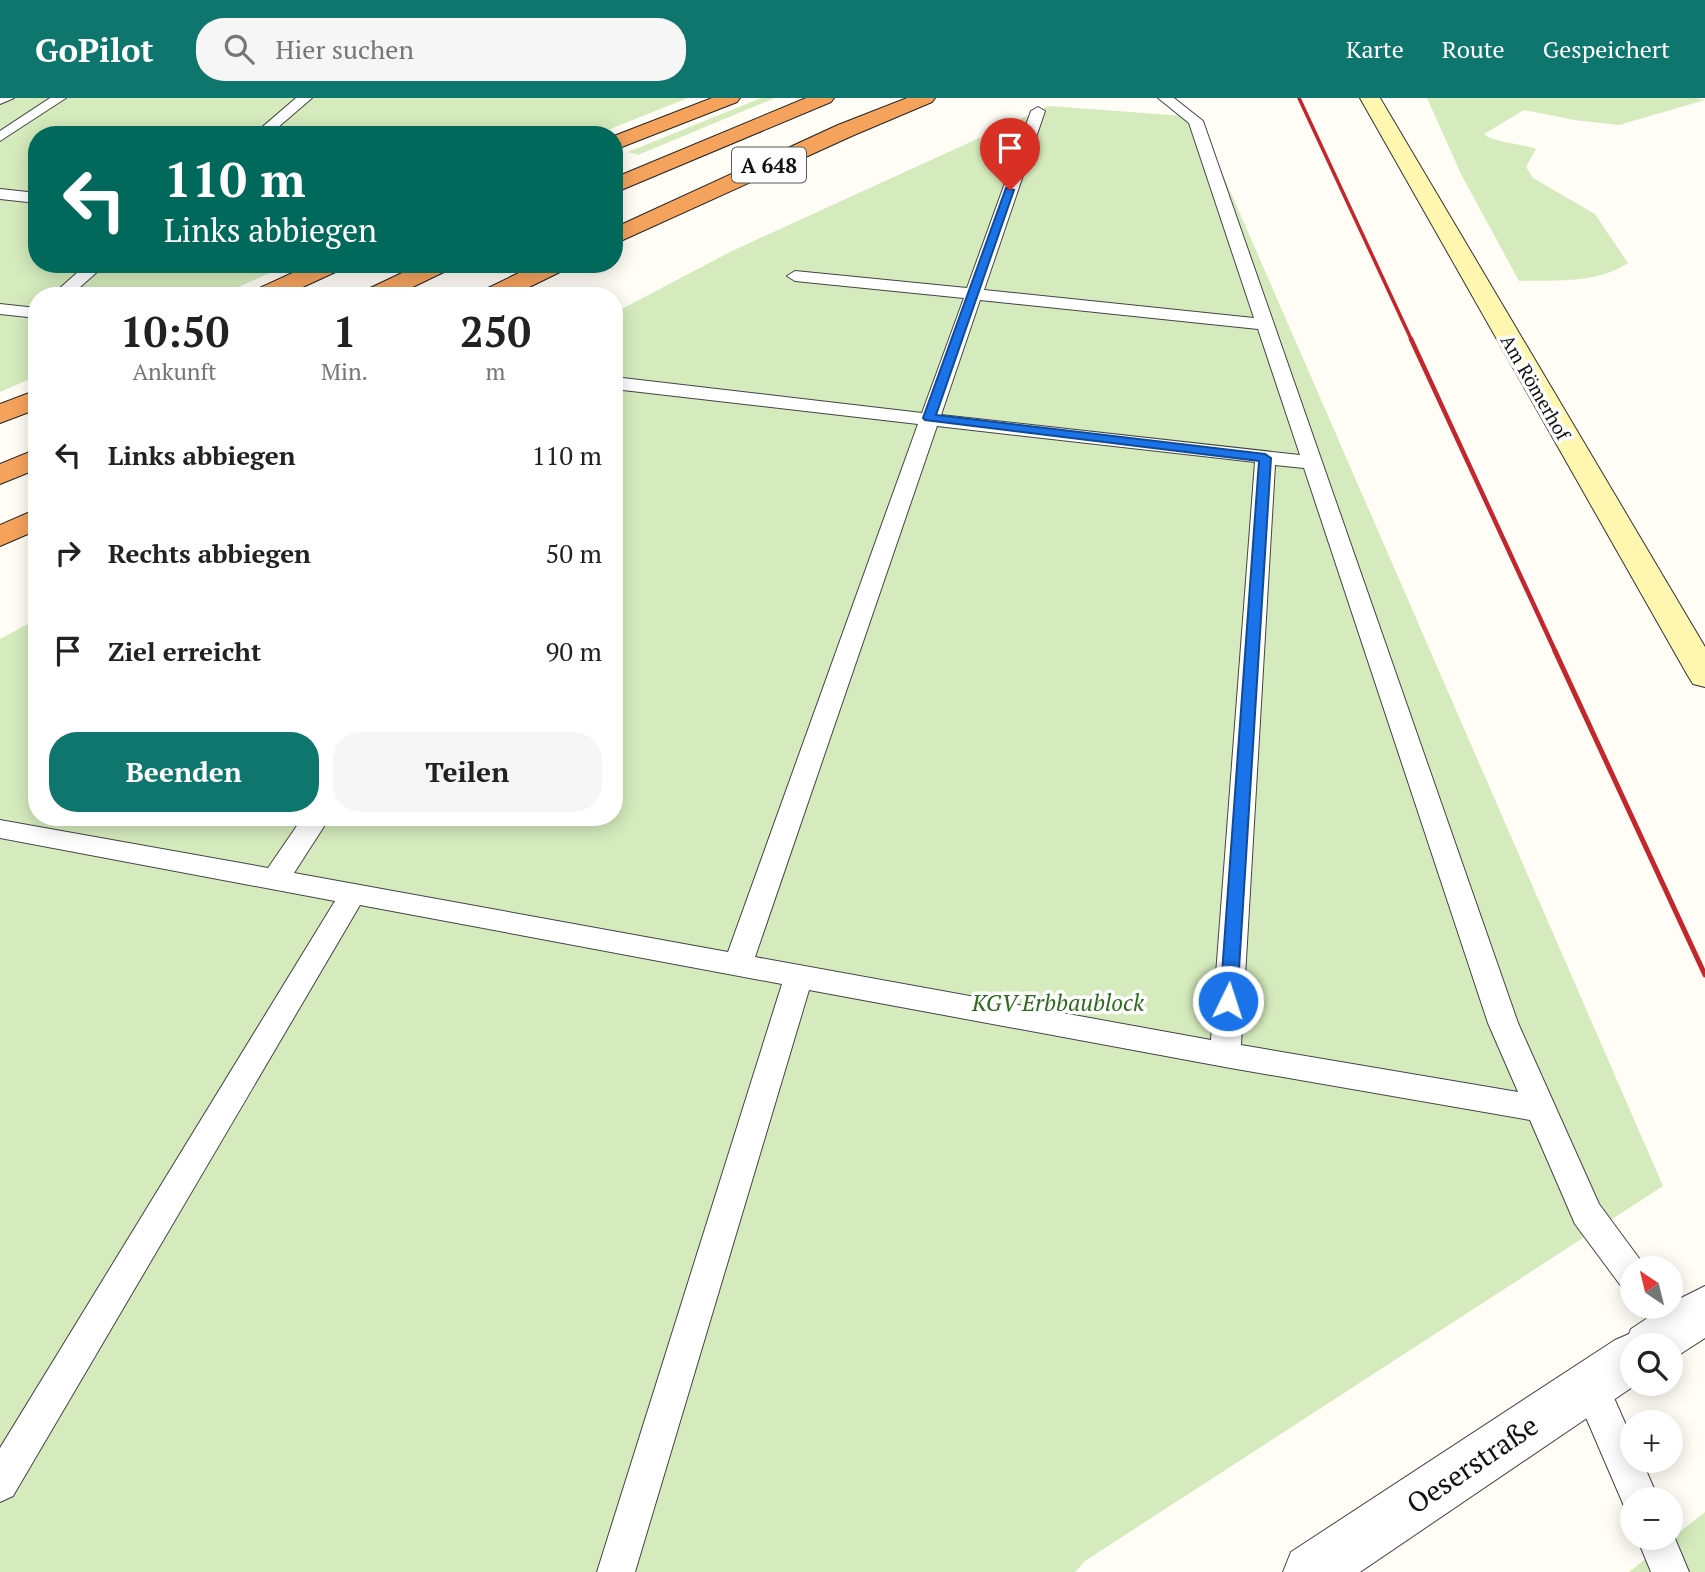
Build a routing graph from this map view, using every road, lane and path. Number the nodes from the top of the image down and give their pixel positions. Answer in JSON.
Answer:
{"nodes":[{"id":1,"x":7,"y":98,"type":"edge"},
{"id":2,"x":59,"y":98,"type":"edge"},
{"id":3,"x":304,"y":98,"type":"edge"},
{"id":4,"x":730,"y":98,"type":"edge"},
{"id":5,"x":824,"y":98,"type":"edge"},
{"id":6,"x":925,"y":98,"type":"edge"},
{"id":7,"x":1165,"y":98,"type":"edge"},
{"id":8,"x":1370,"y":98,"type":"edge"},
{"id":9,"x":0,"y":100,"type":"edge"},
{"id":10,"x":1038,"y":111,"type":"dead end"},
{"id":11,"x":271,"y":126,"type":"edge"},
{"id":12,"x":0,"y":137,"type":"edge"},
{"id":13,"x":623,"y":140,"type":"edge"},
{"id":14,"x":623,"y":182,"type":"edge"},
{"id":15,"x":0,"y":194,"type":"edge"},
{"id":16,"x":28,"y":197,"type":"edge"},
{"id":17,"x":623,"y":233,"type":"edge"},
{"id":18,"x":88,"y":273,"type":"edge"},
{"id":19,"x":313,"y":273,"type":"edge"},
{"id":20,"x":422,"y":273,"type":"edge"},
{"id":21,"x":538,"y":273,"type":"edge"},
{"id":22,"x":795,"y":276,"type":"dead end"},
{"id":23,"x":70,"y":287,"type":"edge"},
{"id":24,"x":282,"y":287,"type":"edge"},
{"id":25,"x":392,"y":287,"type":"edge"},
{"id":26,"x":510,"y":287,"type":"edge"},
{"id":27,"x":972,"y":296,"type":"junction"},
{"id":28,"x":2,"y":309,"type":"edge"},
{"id":29,"x":28,"y":312,"type":"edge"},
{"id":30,"x":1265,"y":324,"type":"junction"},
{"id":31,"x":623,"y":384,"type":"edge"},
{"id":32,"x":28,"y":402,"type":"edge"},
{"id":33,"x":0,"y":415,"type":"edge"},
{"id":34,"x":929,"y":418,"type":"junction"},
{"id":35,"x":1265,"y":458,"type":"junction"},
{"id":36,"x":28,"y":462,"type":"edge"},
{"id":37,"x":1313,"y":463,"type":"junction"},
{"id":38,"x":0,"y":475,"type":"edge"},
{"id":39,"x":28,"y":523,"type":"edge"},
{"id":40,"x":0,"y":537,"type":"edge"},
{"id":41,"x":1705,"y":676,"type":"edge"},
{"id":42,"x":311,"y":826,"type":"edge"},
{"id":43,"x":0,"y":829,"type":"edge"},
{"id":44,"x":275,"y":880,"type":"junction"},
{"id":45,"x":353,"y":894,"type":"junction"},
{"id":46,"x":738,"y":965,"type":"junction"},
{"id":47,"x":799,"y":976,"type":"junction"},
{"id":48,"x":1225,"y":1055,"type":"junction"},
{"id":49,"x":1541,"y":1109,"type":"junction"},
{"id":50,"x":1620,"y":1258,"type":"edge"},
{"id":51,"x":1620,"y":1360,"type":"edge"},
{"id":52,"x":1647,"y":1396,"type":"edge"},
{"id":53,"x":0,"y":1483,"type":"edge"},
{"id":54,"x":1641,"y":1487,"type":"edge"},
{"id":55,"x":1661,"y":1550,"type":"edge"},
{"id":56,"x":616,"y":1572,"type":"edge"},
{"id":57,"x":1311,"y":1572,"type":"edge"},
{"id":58,"x":1670,"y":1572,"type":"edge"}],
"edges":[{"from":1,"to":9,"type":"lane"},
{"from":2,"to":12,"type":"lane"},
{"from":3,"to":11,"type":"lane"},
{"from":4,"to":13,"type":"highway"},
{"from":5,"to":14,"type":"highway","number":"A 648"},
{"from":6,"to":17,"type":"highway","number":"A 648"},
{"from":7,"to":30,"type":"lane"},
{"from":8,"to":41,"type":"main road","name":"Am Römerhof"},
{"from":10,"to":27,"type":"lane"},
{"from":15,"to":16,"type":"lane"},
{"from":18,"to":23,"type":"lane"},
{"from":19,"to":24,"type":"highway"},
{"from":20,"to":25,"type":"highway"},
{"from":21,"to":26,"type":"highway"},
{"from":22,"to":27,"type":"lane"},
{"from":27,"to":30,"type":"lane"},
{"from":27,"to":34,"type":"lane"},
{"from":28,"to":29,"type":"lane"},
{"from":30,"to":37,"type":"lane"},
{"from":31,"to":34,"type":"lane"},
{"from":32,"to":33,"type":"highway"},
{"from":34,"to":35,"type":"lane"},
{"from":34,"to":46,"type":"lane"},
{"from":35,"to":37,"type":"lane"},
{"from":35,"to":48,"type":"lane"},
{"from":36,"to":38,"type":"highway"},
{"from":37,"to":49,"type":"lane"},
{"from":39,"to":40,"type":"highway"},
{"from":42,"to":44,"type":"lane"},
{"from":43,"to":44,"type":"lane"},
{"from":44,"to":45,"type":"lane"},
{"from":45,"to":46,"type":"lane"},
{"from":45,"to":53,"type":"lane"},
{"from":46,"to":47,"type":"lane"},
{"from":47,"to":48,"type":"lane"},
{"from":47,"to":56,"type":"lane"},
{"from":48,"to":49,"type":"lane"},
{"from":49,"to":50,"type":"lane"},
{"from":51,"to":57,"type":"street","name":"Oeserstraße"},
{"from":52,"to":54,"type":"lane"},
{"from":55,"to":58,"type":"lane"}]}
